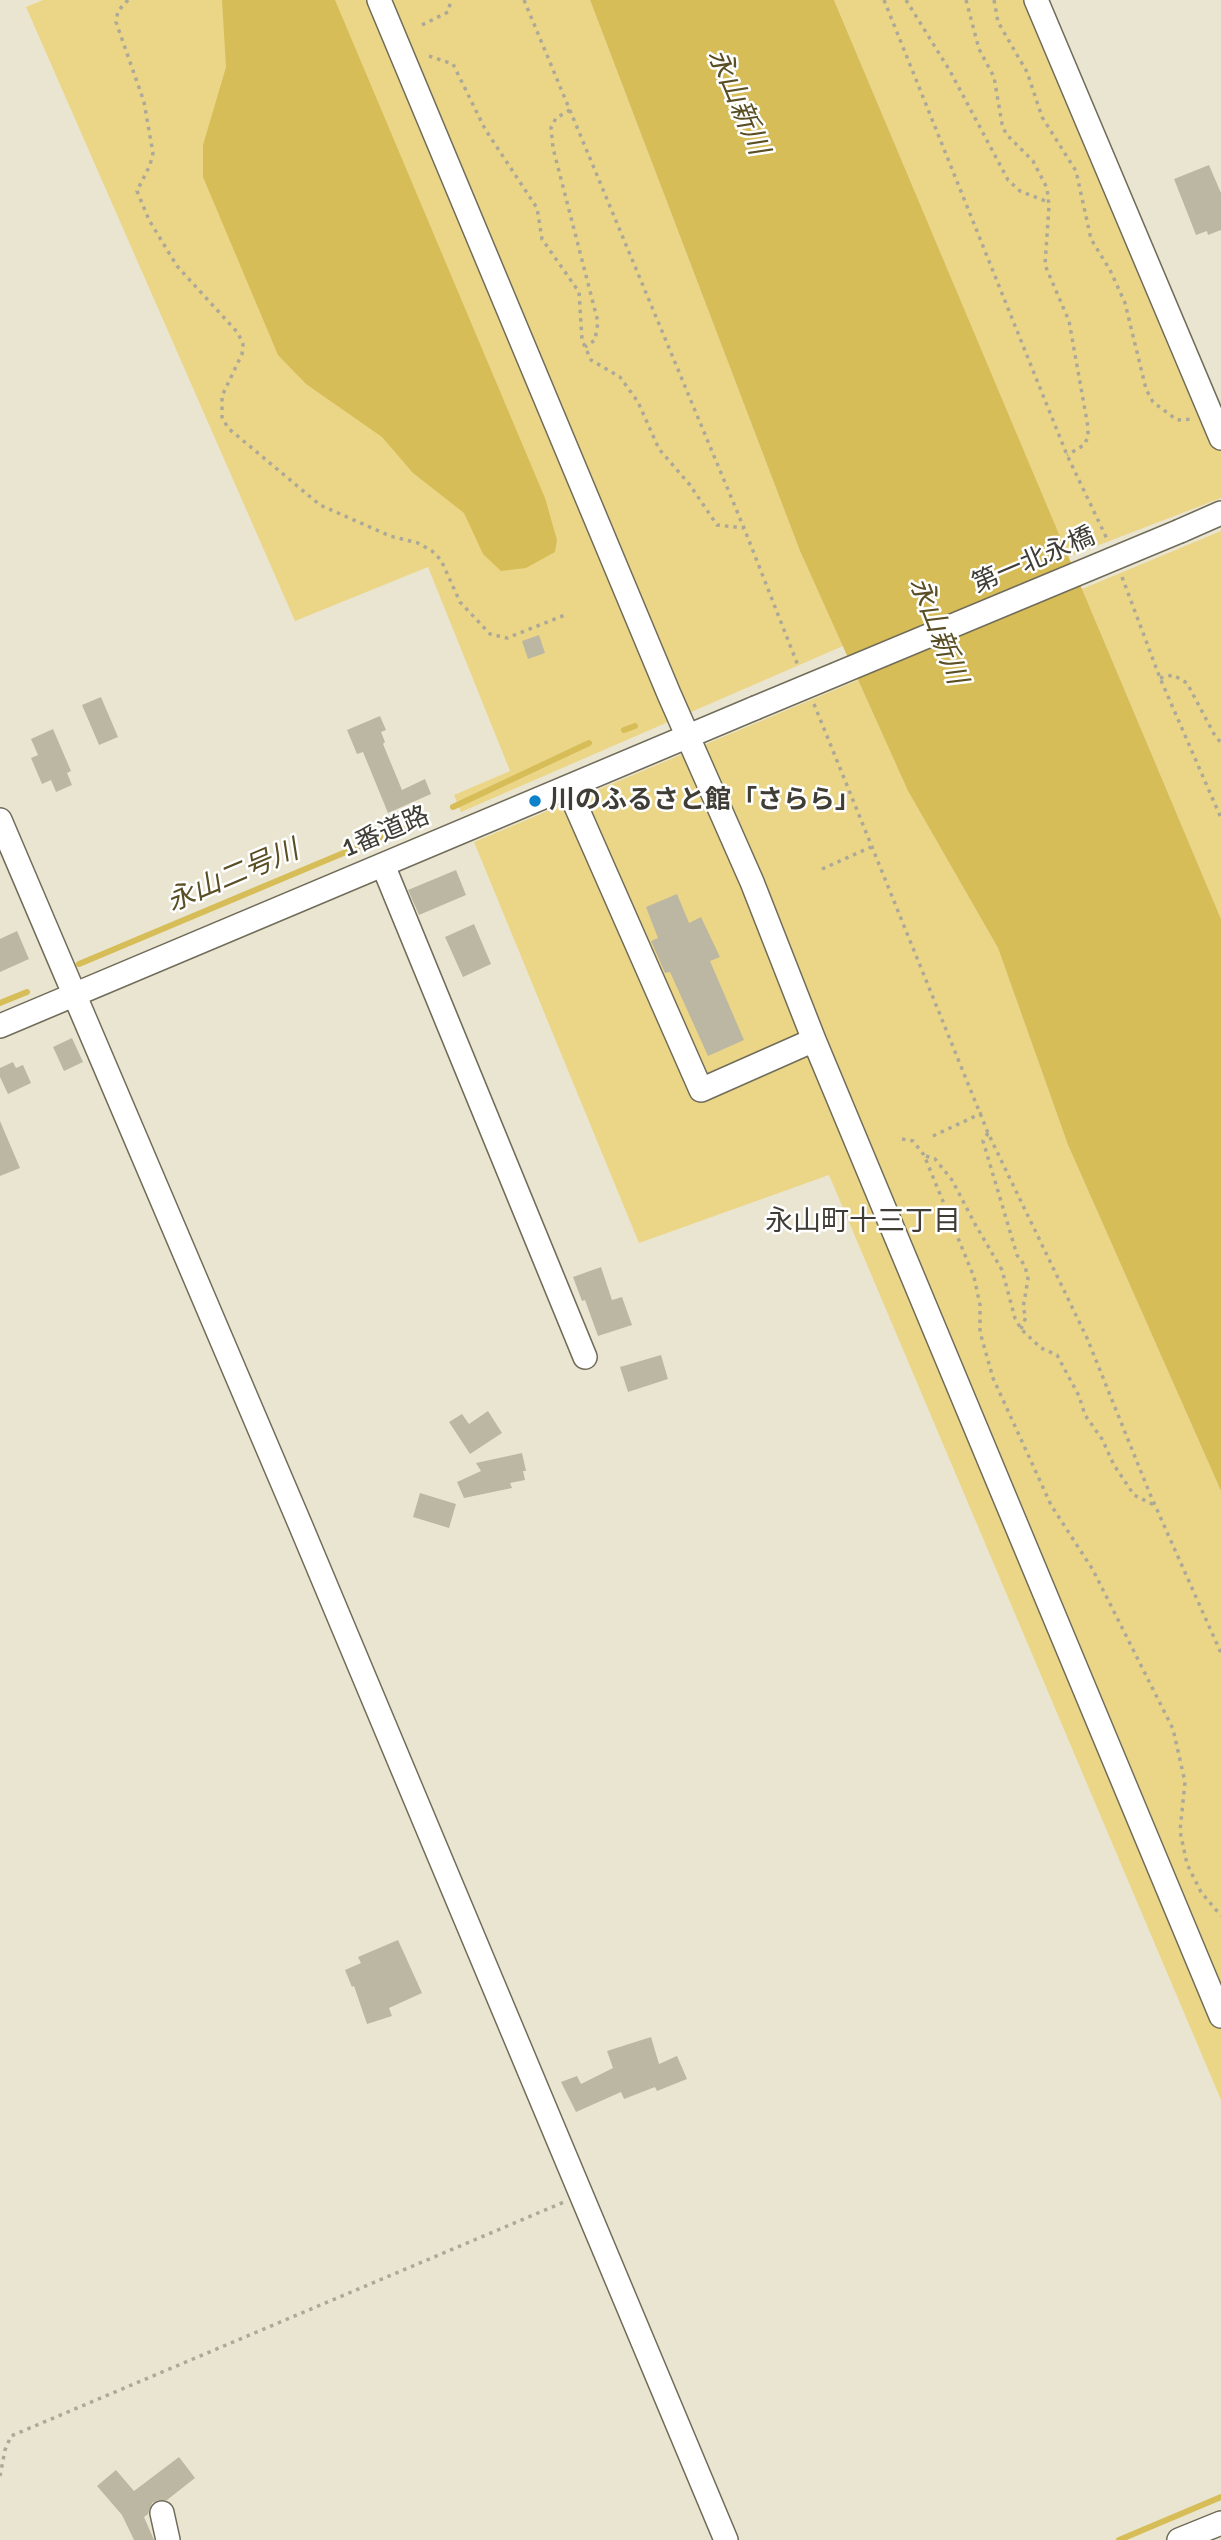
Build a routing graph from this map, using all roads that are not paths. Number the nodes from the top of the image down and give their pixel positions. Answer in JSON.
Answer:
{"nodes":[{"id":1,"x":379,"y":0,"type":"edge"},
{"id":2,"x":1036,"y":0,"type":"edge"},
{"id":3,"x":1221,"y":438,"type":"edge"},
{"id":4,"x":1221,"y":513,"type":"edge"},
{"id":5,"x":755,"y":708,"type":"joint"},
{"id":6,"x":688,"y":736,"type":"junction"},
{"id":7,"x":568,"y":788,"type":"junction"},
{"id":8,"x":3,"y":834,"type":"edge"},
{"id":9,"x":383,"y":865,"type":"junction"},
{"id":10,"x":74,"y":993,"type":"junction"},
{"id":11,"x":0,"y":1026,"type":"edge"},
{"id":12,"x":814,"y":1040,"type":"junction"},
{"id":13,"x":585,"y":1357,"type":"dead end"},
{"id":14,"x":1221,"y":2016,"type":"edge"},
{"id":15,"x":162,"y":2513,"type":"dead end"},
{"id":16,"x":1221,"y":2523,"type":"edge"},
{"id":17,"x":168,"y":2540,"type":"edge"},
{"id":18,"x":726,"y":2540,"type":"edge"},
{"id":19,"x":1179,"y":2540,"type":"edge"}],
"edges":[{"from":1,"to":6,"type":"street"},
{"from":2,"to":3,"type":"street"},
{"from":4,"to":5,"type":"street","name":"第一北永橋","bridge":true},
{"from":5,"to":6,"type":"street","name":"1番道路"},
{"from":6,"to":7,"type":"street","name":"1番道路"},
{"from":6,"to":12,"type":"street"},
{"from":7,"to":9,"type":"street","name":"1番道路"},
{"from":7,"to":12,"type":"street"},
{"from":8,"to":10,"type":"street"},
{"from":9,"to":10,"type":"street","name":"1番道路"},
{"from":9,"to":13,"type":"street"},
{"from":10,"to":11,"type":"street","name":"1番道路"},
{"from":10,"to":18,"type":"street"},
{"from":12,"to":14,"type":"street"},
{"from":15,"to":17,"type":"street"},
{"from":16,"to":19,"type":"street"}]}
